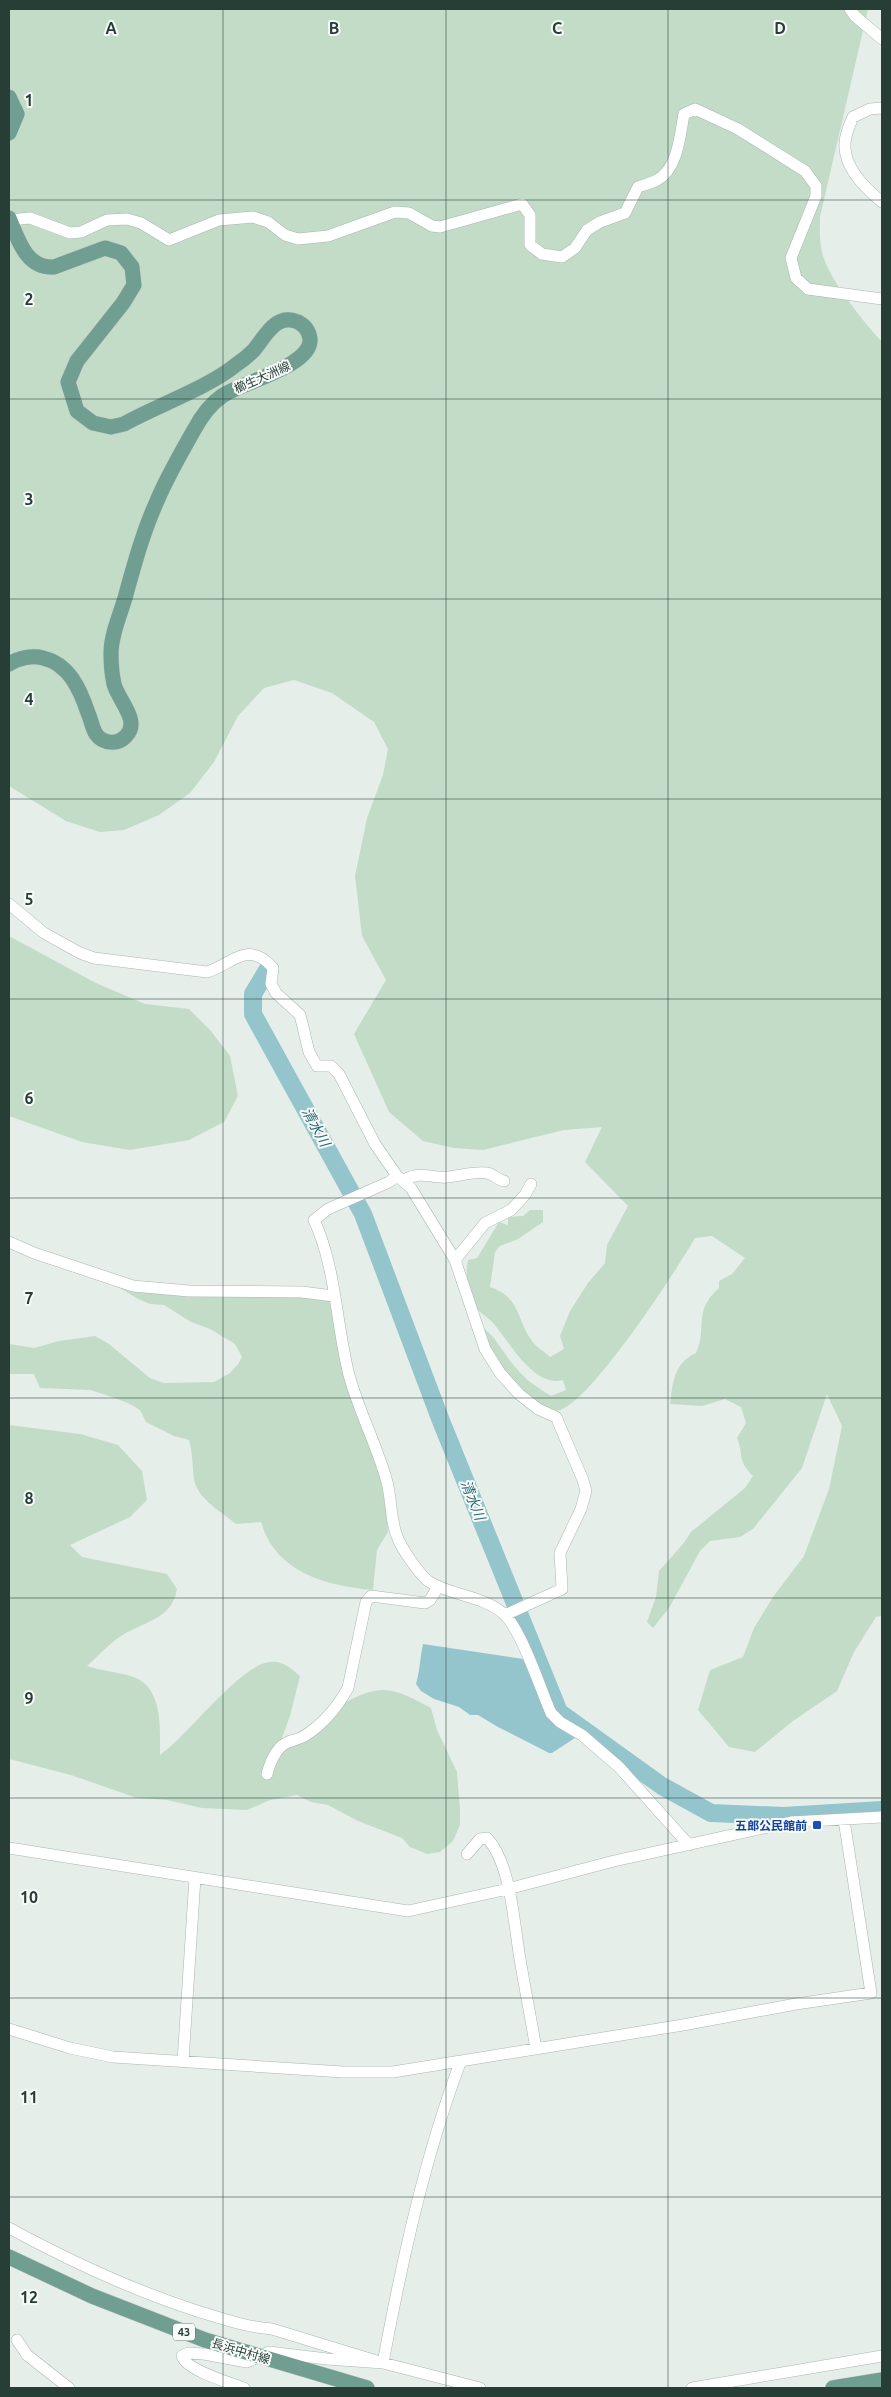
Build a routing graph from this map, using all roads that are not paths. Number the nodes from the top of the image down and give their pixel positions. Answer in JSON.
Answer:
{"nodes":[{"id":1,"x":850,"y":9,"type":"edge"},
{"id":2,"x":882,"y":39,"type":"edge"},
{"id":3,"x":9,"y":97,"type":"edge"},
{"id":4,"x":882,"y":108,"type":"edge"},
{"id":5,"x":9,"y":133,"type":"edge"},
{"id":6,"x":882,"y":202,"type":"edge"},
{"id":7,"x":9,"y":219,"type":"edge"},
{"id":8,"x":882,"y":299,"type":"edge"},
{"id":9,"x":9,"y":664,"type":"edge"},
{"id":10,"x":9,"y":904,"type":"edge"},
{"id":11,"x":400,"y":1178,"type":"junction"},
{"id":12,"x":504,"y":1181,"type":"dead end"},
{"id":13,"x":531,"y":1184,"type":"dead end"},
{"id":14,"x":9,"y":1242,"type":"edge"},
{"id":15,"x":455,"y":1260,"type":"junction"},
{"id":16,"x":334,"y":1296,"type":"junction"},
{"id":17,"x":438,"y":1587,"type":"junction"},
{"id":18,"x":505,"y":1615,"type":"junction"},
{"id":19,"x":267,"y":1774,"type":"dead end"},
{"id":20,"x":882,"y":1817,"type":"edge"},
{"id":21,"x":844,"y":1820,"type":"junction"},
{"id":22,"x":688,"y":1845,"type":"junction"},
{"id":23,"x":9,"y":1848,"type":"edge"},
{"id":24,"x":467,"y":1854,"type":"dead end"},
{"id":25,"x":196,"y":1878,"type":"junction"},
{"id":26,"x":508,"y":1889,"type":"junction"},
{"id":27,"x":9,"y":2029,"type":"edge"},
{"id":28,"x":536,"y":2049,"type":"junction"},
{"id":29,"x":183,"y":2061,"type":"junction"},
{"id":30,"x":460,"y":2063,"type":"junction"},
{"id":31,"x":9,"y":2228,"type":"edge"},
{"id":32,"x":9,"y":2257,"type":"edge"},
{"id":33,"x":17,"y":2340,"type":"dead end"},
{"id":34,"x":259,"y":2356,"type":"junction"},
{"id":35,"x":882,"y":2356,"type":"edge"},
{"id":36,"x":383,"y":2362,"type":"junction"},
{"id":37,"x":882,"y":2380,"type":"edge"},
{"id":38,"x":69,"y":2388,"type":"edge"},
{"id":39,"x":244,"y":2388,"type":"edge"},
{"id":40,"x":367,"y":2388,"type":"edge"},
{"id":41,"x":480,"y":2388,"type":"edge"},
{"id":42,"x":692,"y":2388,"type":"edge"},
{"id":43,"x":833,"y":2388,"type":"edge"}],
"edges":[{"from":1,"to":2,"type":"street"},
{"from":3,"to":5,"type":"main road"},
{"from":4,"to":6,"type":"street"},
{"from":7,"to":8,"type":"street"},
{"from":7,"to":9,"type":"main road","name":"櫛生大洲線"},
{"from":10,"to":11,"type":"street"},
{"from":11,"to":12,"type":"street"},
{"from":11,"to":15,"type":"street"},
{"from":11,"to":16,"type":"street"},
{"from":13,"to":15,"type":"street"},
{"from":14,"to":16,"type":"street"},
{"from":15,"to":18,"type":"street"},
{"from":16,"to":17,"type":"street"},
{"from":17,"to":18,"type":"street"},
{"from":17,"to":19,"type":"street"},
{"from":18,"to":22,"type":"street"},
{"from":20,"to":21,"type":"street"},
{"from":21,"to":22,"type":"street"},
{"from":21,"to":28,"type":"street"},
{"from":22,"to":26,"type":"street"},
{"from":23,"to":25,"type":"street"},
{"from":24,"to":26,"type":"street"},
{"from":25,"to":26,"type":"street"},
{"from":25,"to":29,"type":"street"},
{"from":26,"to":28,"type":"street"},
{"from":27,"to":29,"type":"street"},
{"from":28,"to":30,"type":"street"},
{"from":29,"to":30,"type":"street"},
{"from":30,"to":36,"type":"street"},
{"from":31,"to":36,"type":"street"},
{"from":32,"to":34,"type":"main road","name":"長浜中村線","number":"43"},
{"from":33,"to":38,"type":"street"},
{"from":34,"to":36,"type":"street"},
{"from":34,"to":39,"type":"street"},
{"from":34,"to":40,"type":"main road","name":"長浜中村線","number":"43"},
{"from":35,"to":42,"type":"street"},
{"from":36,"to":41,"type":"street"},
{"from":37,"to":43,"type":"main road"}]}
